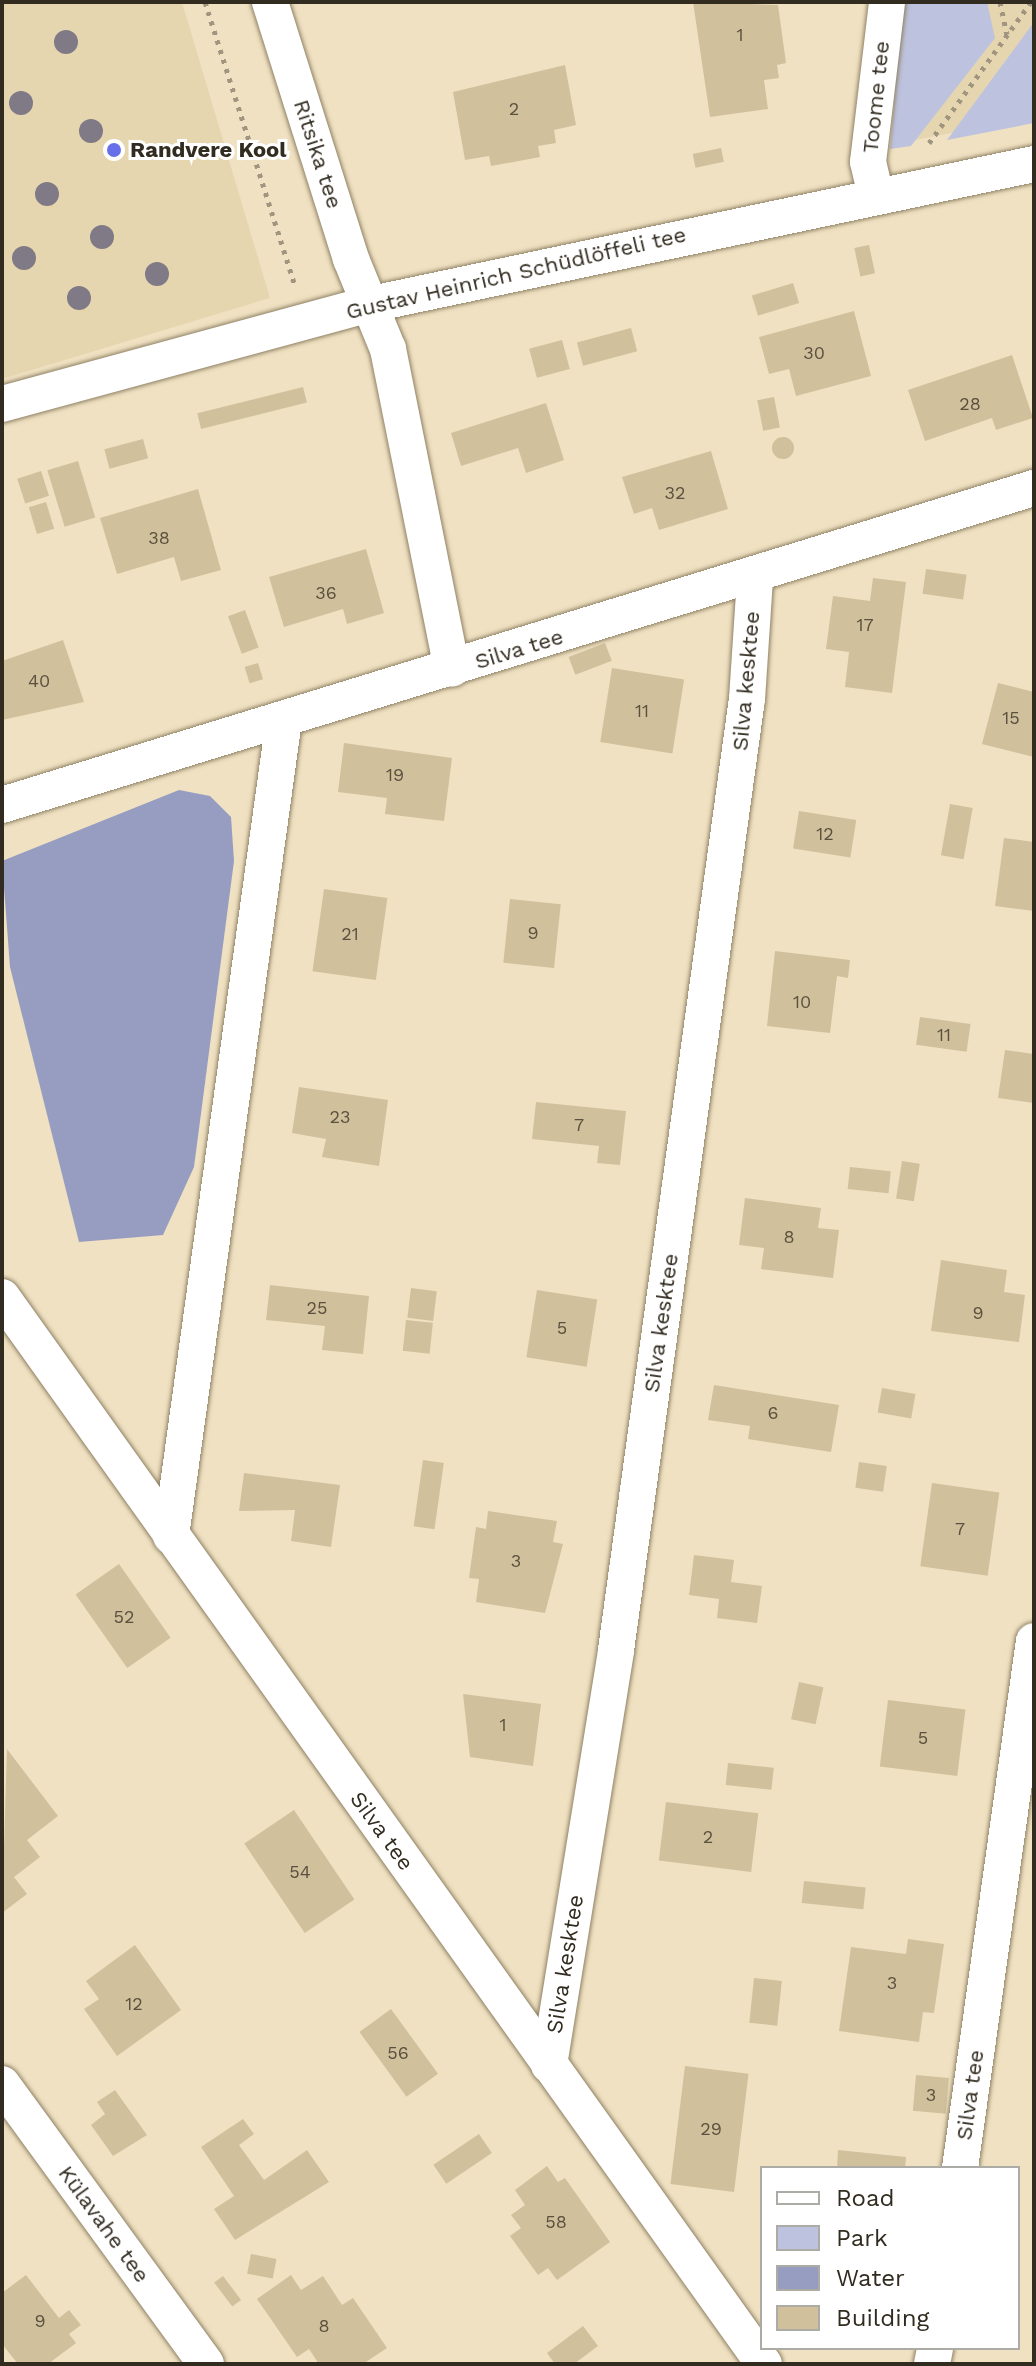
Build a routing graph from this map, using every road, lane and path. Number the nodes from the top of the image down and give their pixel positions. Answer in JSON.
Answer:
{"nodes":[{"id":1,"x":205,"y":2,"type":"edge"},
{"id":2,"x":270,"y":2,"type":"edge"},
{"id":3,"x":887,"y":2,"type":"edge"},
{"id":4,"x":1000,"y":2,"type":"edge"},
{"id":5,"x":1031,"y":2,"type":"edge"},
{"id":6,"x":1007,"y":35,"type":"junction"},
{"id":7,"x":921,"y":153,"type":"dead end"},
{"id":8,"x":1034,"y":164,"type":"edge"},
{"id":9,"x":875,"y":192,"type":"junction"},
{"id":10,"x":367,"y":305,"type":"junction"},
{"id":11,"x":307,"y":322,"type":"junction"},
{"id":12,"x":2,"y":404,"type":"edge"},
{"id":13,"x":1034,"y":488,"type":"edge"},
{"id":14,"x":755,"y":579,"type":"junction"},
{"id":15,"x":452,"y":669,"type":"junction"},
{"id":16,"x":284,"y":720,"type":"junction"},
{"id":17,"x":2,"y":805,"type":"edge"},
{"id":18,"x":2,"y":1297,"type":"edge"},
{"id":19,"x":171,"y":1536,"type":"junction"},
{"id":20,"x":1034,"y":1641,"type":"edge"},
{"id":21,"x":549,"y":2065,"type":"junction"},
{"id":22,"x":2,"y":2084,"type":"edge"},
{"id":23,"x":960,"y":2166,"type":"edge"},
{"id":24,"x":206,"y":2364,"type":"edge"},
{"id":25,"x":764,"y":2364,"type":"edge"}],
"edges":[{"from":1,"to":11,"type":"path"},
{"from":2,"to":10,"type":"street","name":"Ritsika tee"},
{"from":3,"to":9,"type":"street","name":"Toome tee"},
{"from":4,"to":6,"type":"path"},
{"from":5,"to":6,"type":"path"},
{"from":6,"to":7,"type":"path"},
{"from":8,"to":9,"type":"street","name":"Gustav Heinrich Schüdlöffeli tee"},
{"from":9,"to":10,"type":"street","name":"Gustav Heinrich Schüdlöffeli tee"},
{"from":10,"to":11,"type":"street","name":"Gustav Heinrich Schüdlöffeli tee"},
{"from":10,"to":15,"type":"street","name":"Ritsika tee"},
{"from":11,"to":12,"type":"street","name":"Gustav Heinrich Schüdlöffeli tee"},
{"from":13,"to":14,"type":"street","name":"Silva tee"},
{"from":14,"to":15,"type":"street","name":"Silva tee"},
{"from":14,"to":21,"type":"street","name":"Silva kesktee"},
{"from":15,"to":16,"type":"street","name":"Silva tee"},
{"from":16,"to":17,"type":"street","name":"Silva tee"},
{"from":16,"to":19,"type":"street"},
{"from":18,"to":19,"type":"street","name":"Silva tee"},
{"from":19,"to":21,"type":"street","name":"Silva tee"},
{"from":20,"to":23,"type":"street","name":"Silva tee"},
{"from":21,"to":25,"type":"street","name":"Silva tee"},
{"from":22,"to":24,"type":"street","name":"Külavahe tee"}]}
